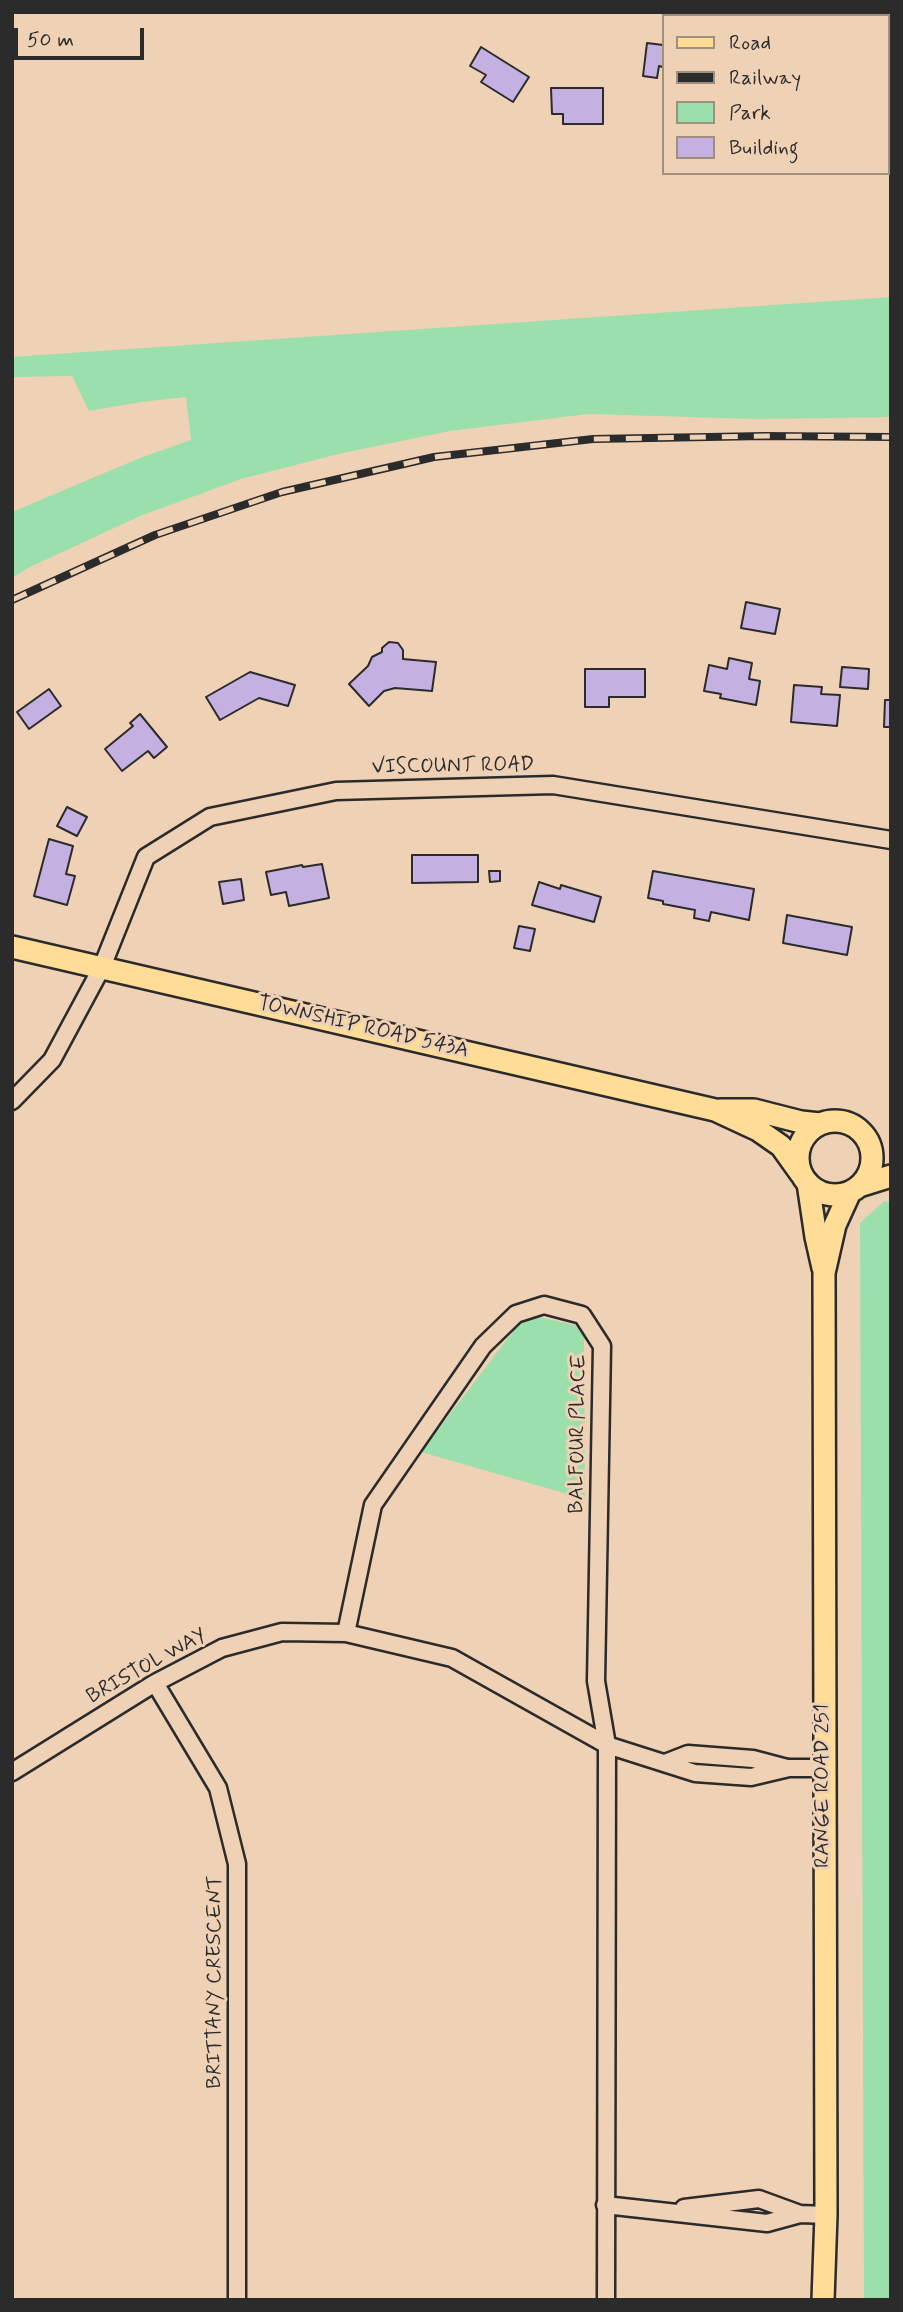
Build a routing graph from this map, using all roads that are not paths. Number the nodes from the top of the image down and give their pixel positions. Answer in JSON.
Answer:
{"nodes":[{"id":1,"x":891,"y":840,"type":"edge"},
{"id":2,"x":12,"y":947,"type":"edge"},
{"id":3,"x":102,"y":967,"type":"junction"},
{"id":4,"x":12,"y":1101,"type":"edge"},
{"id":5,"x":715,"y":1110,"type":"junction"},
{"id":6,"x":820,"y":1124,"type":"junction"},
{"id":7,"x":867,"y":1140,"type":"junction"},
{"id":8,"x":891,"y":1155,"type":"edge"},
{"id":9,"x":891,"y":1176,"type":"edge"},
{"id":10,"x":805,"y":1179,"type":"junction"},
{"id":11,"x":855,"y":1189,"type":"junction"},
{"id":12,"x":824,"y":1273,"type":"junction"},
{"id":13,"x":346,"y":1633,"type":"junction"},
{"id":14,"x":155,"y":1683,"type":"junction"},
{"id":15,"x":607,"y":1745,"type":"junction"},
{"id":16,"x":824,"y":1768,"type":"junction"},
{"id":17,"x":12,"y":1772,"type":"edge"},
{"id":18,"x":605,"y":2205,"type":"junction"},
{"id":19,"x":657,"y":2211,"type":"junction"},
{"id":20,"x":800,"y":2214,"type":"junction"},
{"id":21,"x":826,"y":2215,"type":"junction"},
{"id":22,"x":237,"y":2300,"type":"edge"},
{"id":23,"x":606,"y":2300,"type":"edge"},
{"id":24,"x":823,"y":2300,"type":"edge"}],
"edges":[{"from":1,"to":3,"type":"street","name":"VISCOUNT ROAD"},
{"from":2,"to":3,"type":"main road","name":"TOWNSHIP ROAD 543A"},
{"from":3,"to":4,"type":"street","name":"VISCOUNT ROAD"},
{"from":3,"to":5,"type":"main road","name":"TOWNSHIP ROAD 543A"},
{"from":5,"to":6,"type":"main road","name":"TOWNSHIP ROAD 543A"},
{"from":5,"to":10,"type":"main road","name":"TOWNSHIP ROAD 543A"},
{"from":6,"to":7,"type":"main road"},
{"from":6,"to":10,"type":"main road"},
{"from":7,"to":8,"type":"main road"},
{"from":7,"to":11,"type":"main road"},
{"from":9,"to":11,"type":"main road"},
{"from":10,"to":11,"type":"main road"},
{"from":10,"to":12,"type":"main road","name":"RANGE ROAD 251"},
{"from":11,"to":12,"type":"main road","name":"RANGE ROAD 251"},
{"from":12,"to":16,"type":"main road","name":"RANGE ROAD 251"},
{"from":13,"to":14,"type":"street","name":"BRISTOL WAY"},
{"from":13,"to":15,"type":"street","name":"BRISTOL WAY"},
{"from":13,"to":15,"type":"street","name":"BALFOUR PLACE"},
{"from":14,"to":17,"type":"street","name":"BRISTOL WAY"},
{"from":14,"to":22,"type":"street","name":"BRITTANY CRESCENT"},
{"from":15,"to":16,"type":"street","name":"BRISTOL WAY"},
{"from":15,"to":18,"type":"street"},
{"from":16,"to":21,"type":"main road","name":"RANGE ROAD 251"},
{"from":18,"to":19,"type":"street"},
{"from":18,"to":23,"type":"street"},
{"from":19,"to":20,"type":"street"},
{"from":19,"to":20,"type":"street"},
{"from":20,"to":21,"type":"street"},
{"from":21,"to":24,"type":"main road","name":"RANGE ROAD 251"}]}
